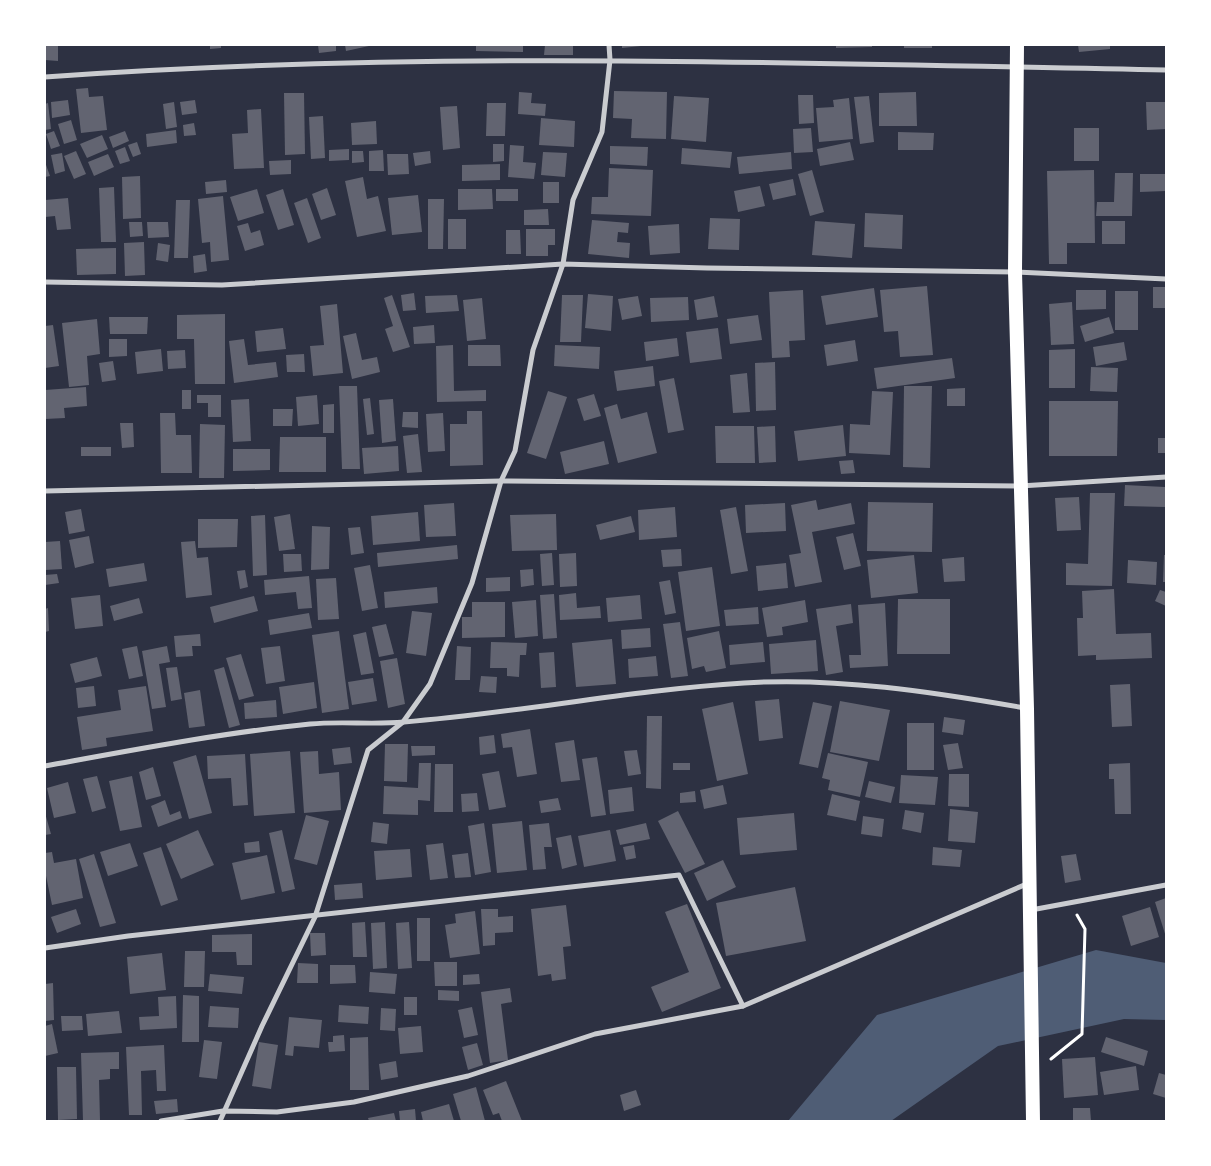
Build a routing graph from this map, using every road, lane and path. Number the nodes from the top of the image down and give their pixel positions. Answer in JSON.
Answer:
{"nodes":[{"id":1,"x":609,"y":45,"type":"edge"},
{"id":2,"x":1017,"y":45,"type":"edge"},
{"id":3,"x":610,"y":60,"type":"junction"},
{"id":4,"x":1017,"y":67,"type":"junction"},
{"id":5,"x":1166,"y":70,"type":"edge"},
{"id":6,"x":45,"y":77,"type":"edge"},
{"id":7,"x":563,"y":264,"type":"junction"},
{"id":8,"x":1015,"y":272,"type":"junction"},
{"id":9,"x":1166,"y":279,"type":"edge"},
{"id":10,"x":45,"y":282,"type":"edge"},
{"id":11,"x":1166,"y":477,"type":"edge"},
{"id":12,"x":501,"y":481,"type":"junction"},
{"id":13,"x":1020,"y":486,"type":"junction"},
{"id":14,"x":45,"y":491,"type":"edge"},
{"id":15,"x":1027,"y":709,"type":"junction"},
{"id":16,"x":403,"y":722,"type":"junction"},
{"id":17,"x":45,"y":766,"type":"edge"},
{"id":18,"x":1029,"y":883,"type":"junction"},
{"id":19,"x":1166,"y":885,"type":"edge"},
{"id":20,"x":1030,"y":915,"type":"junction"},
{"id":21,"x":314,"y":917,"type":"junction"},
{"id":22,"x":1085,"y":929,"type":"dead end"},
{"id":23,"x":45,"y":948,"type":"edge"},
{"id":24,"x":743,"y":1006,"type":"junction"},
{"id":25,"x":1032,"y":1074,"type":"junction"},
{"id":26,"x":223,"y":1111,"type":"junction"},
{"id":27,"x":161,"y":1121,"type":"edge"},
{"id":28,"x":220,"y":1121,"type":"edge"},
{"id":29,"x":1033,"y":1121,"type":"edge"}],
"edges":[{"from":1,"to":3,"type":"street"},
{"from":2,"to":4,"type":"highway"},
{"from":3,"to":4,"type":"street"},
{"from":3,"to":6,"type":"street"},
{"from":3,"to":7,"type":"street"},
{"from":4,"to":5,"type":"street"},
{"from":4,"to":8,"type":"highway"},
{"from":7,"to":8,"type":"street"},
{"from":7,"to":10,"type":"street"},
{"from":7,"to":12,"type":"street"},
{"from":8,"to":9,"type":"street"},
{"from":8,"to":13,"type":"highway"},
{"from":11,"to":13,"type":"street"},
{"from":12,"to":13,"type":"street"},
{"from":12,"to":14,"type":"street"},
{"from":12,"to":16,"type":"street"},
{"from":13,"to":15,"type":"highway"},
{"from":15,"to":16,"type":"street"},
{"from":15,"to":18,"type":"highway"},
{"from":16,"to":17,"type":"street"},
{"from":16,"to":21,"type":"street"},
{"from":18,"to":20,"type":"highway"},
{"from":18,"to":24,"type":"street"},
{"from":19,"to":20,"type":"street"},
{"from":20,"to":25,"type":"highway"},
{"from":21,"to":23,"type":"street"},
{"from":21,"to":24,"type":"street"},
{"from":21,"to":26,"type":"street"},
{"from":22,"to":25,"type":"path"},
{"from":24,"to":26,"type":"street"},
{"from":25,"to":29,"type":"highway"},
{"from":26,"to":27,"type":"street"},
{"from":26,"to":28,"type":"street"}]}
